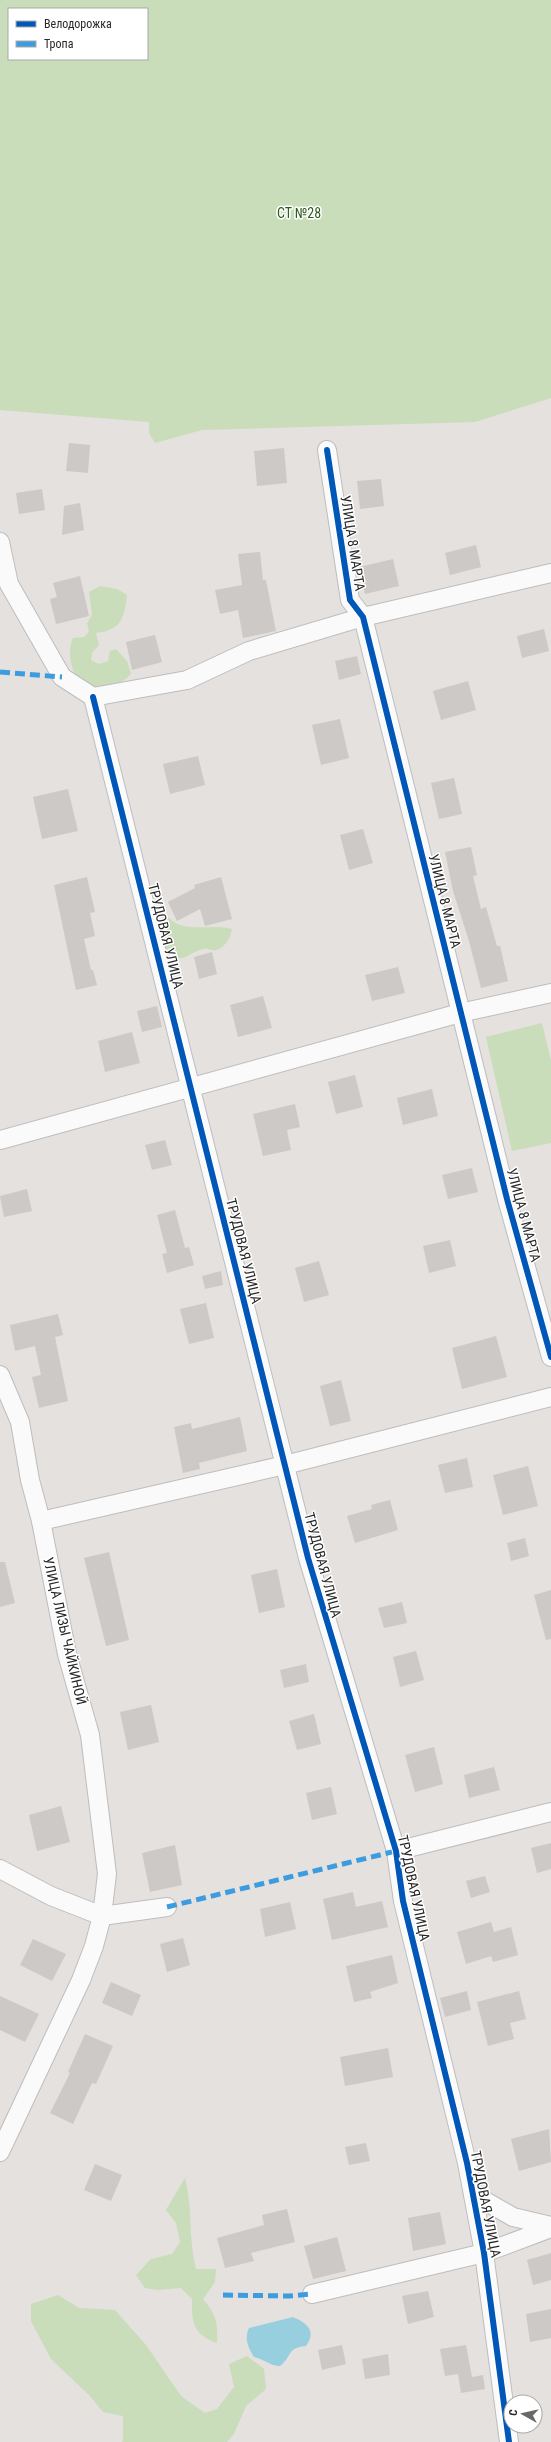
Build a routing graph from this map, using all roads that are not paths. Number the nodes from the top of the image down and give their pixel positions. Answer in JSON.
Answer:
{"nodes":[{"id":1,"x":327,"y":450,"type":"dead end"},
{"id":2,"x":0,"y":542,"type":"edge"},
{"id":3,"x":551,"y":573,"type":"edge"},
{"id":4,"x":363,"y":617,"type":"junction"},
{"id":5,"x":93,"y":697,"type":"junction"},
{"id":6,"x":551,"y":993,"type":"edge"},
{"id":7,"x":460,"y":1013,"type":"junction"},
{"id":8,"x":192,"y":1088,"type":"junction"},
{"id":9,"x":0,"y":1140,"type":"edge"},
{"id":10,"x":551,"y":1358,"type":"edge"},
{"id":11,"x":0,"y":1375,"type":"edge"},
{"id":12,"x":551,"y":1397,"type":"edge"},
{"id":13,"x":284,"y":1465,"type":"junction"},
{"id":14,"x":41,"y":1520,"type":"junction"},
{"id":15,"x":551,"y":1812,"type":"edge"},
{"id":16,"x":396,"y":1851,"type":"junction"},
{"id":17,"x":0,"y":1869,"type":"edge"},
{"id":18,"x":167,"y":1907,"type":"dead end"},
{"id":19,"x":102,"y":1916,"type":"junction"},
{"id":20,"x":0,"y":2152,"type":"edge"},
{"id":21,"x":473,"y":2194,"type":"junction"},
{"id":22,"x":551,"y":2227,"type":"edge"},
{"id":23,"x":484,"y":2253,"type":"junction"},
{"id":24,"x":312,"y":2294,"type":"dead end"},
{"id":25,"x":509,"y":2442,"type":"edge"}],
"edges":[{"from":1,"to":4,"type":"street","name":"УЛИЦА 8 МАРТА"},
{"from":2,"to":5,"type":"street"},
{"from":3,"to":4,"type":"street"},
{"from":4,"to":5,"type":"street"},
{"from":4,"to":7,"type":"street","name":"УЛИЦА 8 МАРТА"},
{"from":5,"to":8,"type":"street","name":"ТРУДОВАЯ УЛИЦА"},
{"from":6,"to":7,"type":"street"},
{"from":7,"to":8,"type":"street"},
{"from":7,"to":10,"type":"street","name":"УЛИЦА 8 МАРТА"},
{"from":8,"to":9,"type":"street"},
{"from":8,"to":13,"type":"street","name":"ТРУДОВАЯ УЛИЦА"},
{"from":11,"to":14,"type":"street","name":"УЛИЦА ЛИЗЫ ЧАЙКИНОЙ"},
{"from":12,"to":13,"type":"street"},
{"from":13,"to":14,"type":"street"},
{"from":13,"to":16,"type":"street","name":"ТРУДОВАЯ УЛИЦА"},
{"from":14,"to":19,"type":"street","name":"УЛИЦА ЛИЗЫ ЧАЙКИНОЙ"},
{"from":15,"to":16,"type":"street"},
{"from":16,"to":21,"type":"street","name":"ТРУДОВАЯ УЛИЦА"},
{"from":17,"to":19,"type":"street"},
{"from":18,"to":19,"type":"street"},
{"from":19,"to":20,"type":"street","name":"УЛИЦА ЛИЗЫ ЧАЙКИНОЙ"},
{"from":21,"to":22,"type":"street"},
{"from":21,"to":23,"type":"street","name":"ТРУДОВАЯ УЛИЦА"},
{"from":22,"to":23,"type":"street"},
{"from":23,"to":24,"type":"street"},
{"from":23,"to":25,"type":"street","name":"ТРУДОВАЯ УЛИЦА"}]}
